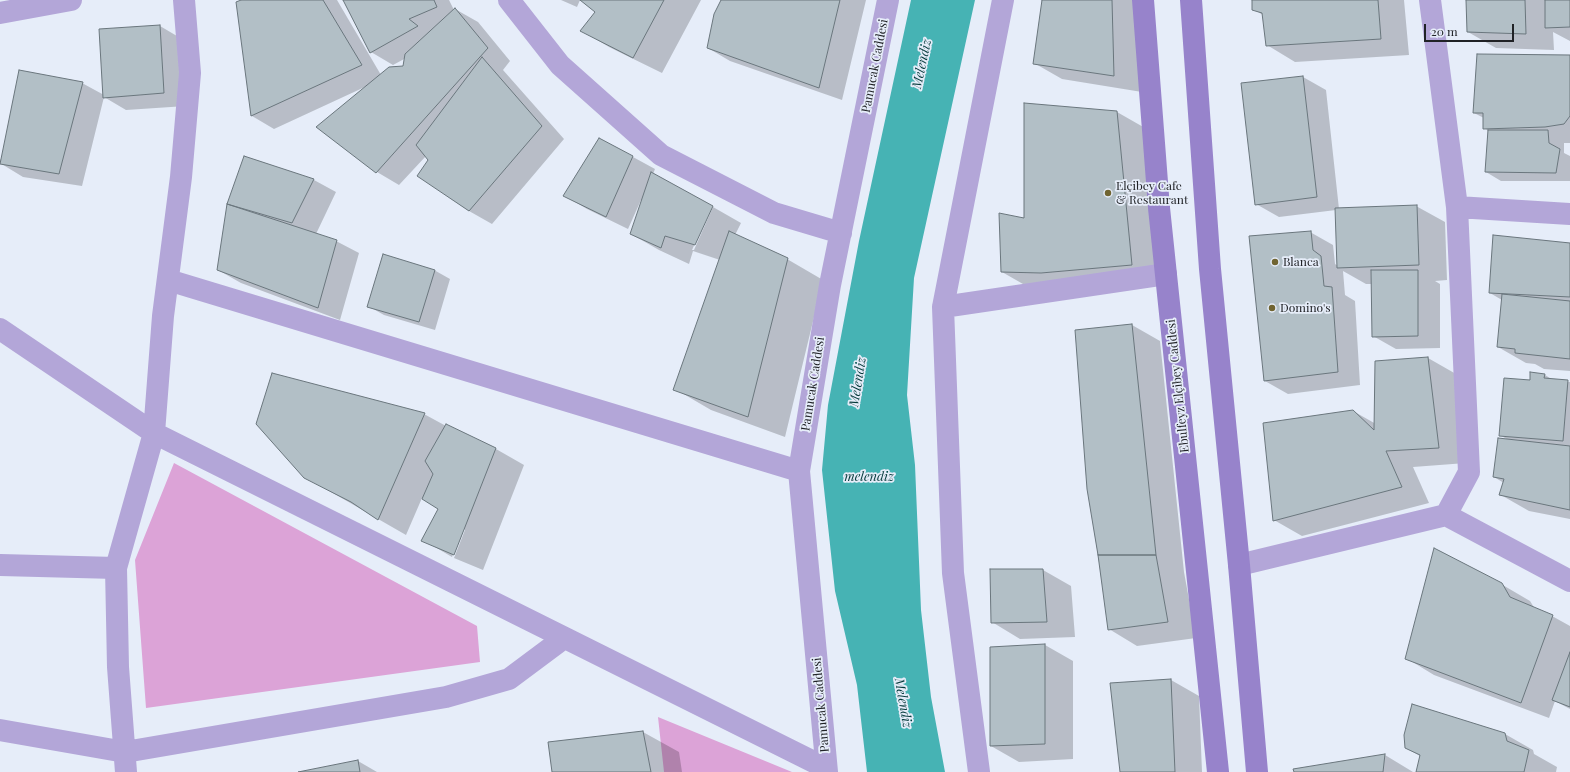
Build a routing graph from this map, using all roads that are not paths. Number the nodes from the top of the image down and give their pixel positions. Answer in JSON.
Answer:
{"nodes":[{"id":1,"x":71,"y":0,"type":"edge"},
{"id":2,"x":184,"y":0,"type":"edge"},
{"id":3,"x":509,"y":0,"type":"edge"},
{"id":4,"x":888,"y":0,"type":"edge"},
{"id":5,"x":1004,"y":0,"type":"edge"},
{"id":6,"x":1143,"y":0,"type":"edge"},
{"id":7,"x":1191,"y":0,"type":"edge"},
{"id":8,"x":1430,"y":0,"type":"edge"},
{"id":9,"x":0,"y":13,"type":"edge"},
{"id":10,"x":1457,"y":207,"type":"junction"},
{"id":11,"x":1570,"y":214,"type":"edge"},
{"id":12,"x":841,"y":233,"type":"junction"},
{"id":13,"x":1166,"y":274,"type":"junction"},
{"id":14,"x":168,"y":280,"type":"junction"},
{"id":15,"x":943,"y":307,"type":"junction"},
{"id":16,"x":0,"y":329,"type":"edge"},
{"id":17,"x":154,"y":433,"type":"junction"},
{"id":18,"x":799,"y":471,"type":"junction"},
{"id":19,"x":1446,"y":515,"type":"junction"},
{"id":20,"x":0,"y":565,"type":"edge"},
{"id":21,"x":1239,"y":565,"type":"junction"},
{"id":22,"x":116,"y":568,"type":"junction"},
{"id":23,"x":1570,"y":581,"type":"edge"},
{"id":24,"x":564,"y":638,"type":"junction"},
{"id":25,"x":0,"y":730,"type":"edge"},
{"id":26,"x":125,"y":762,"type":"edge"},
{"id":27,"x":827,"y":770,"type":"edge"},
{"id":28,"x":979,"y":772,"type":"edge"},
{"id":29,"x":1218,"y":772,"type":"edge"},
{"id":30,"x":1257,"y":772,"type":"edge"}],
"edges":[{"from":1,"to":9,"type":"street"},
{"from":2,"to":14,"type":"street"},
{"from":3,"to":12,"type":"street"},
{"from":4,"to":12,"type":"street","name":"Pamucak Caddesi"},
{"from":5,"to":15,"type":"street"},
{"from":6,"to":13,"type":"main road","name":"Ebulfeyz Elçibey Caddesi"},
{"from":7,"to":21,"type":"main road"},
{"from":8,"to":10,"type":"street"},
{"from":10,"to":11,"type":"street"},
{"from":10,"to":19,"type":"street"},
{"from":12,"to":18,"type":"street","name":"Pamucak Caddesi"},
{"from":13,"to":15,"type":"street"},
{"from":13,"to":29,"type":"main road","name":"Ebulfeyz Elçibey Caddesi"},
{"from":14,"to":17,"type":"street"},
{"from":14,"to":18,"type":"street"},
{"from":15,"to":28,"type":"street"},
{"from":16,"to":17,"type":"street"},
{"from":17,"to":22,"type":"street"},
{"from":17,"to":24,"type":"street"},
{"from":18,"to":27,"type":"street","name":"Pamucak Caddesi"},
{"from":19,"to":21,"type":"street"},
{"from":19,"to":23,"type":"street"},
{"from":20,"to":22,"type":"street"},
{"from":21,"to":30,"type":"main road"},
{"from":22,"to":26,"type":"street"},
{"from":24,"to":26,"type":"street"},
{"from":24,"to":27,"type":"street"},
{"from":25,"to":26,"type":"street"}]}
